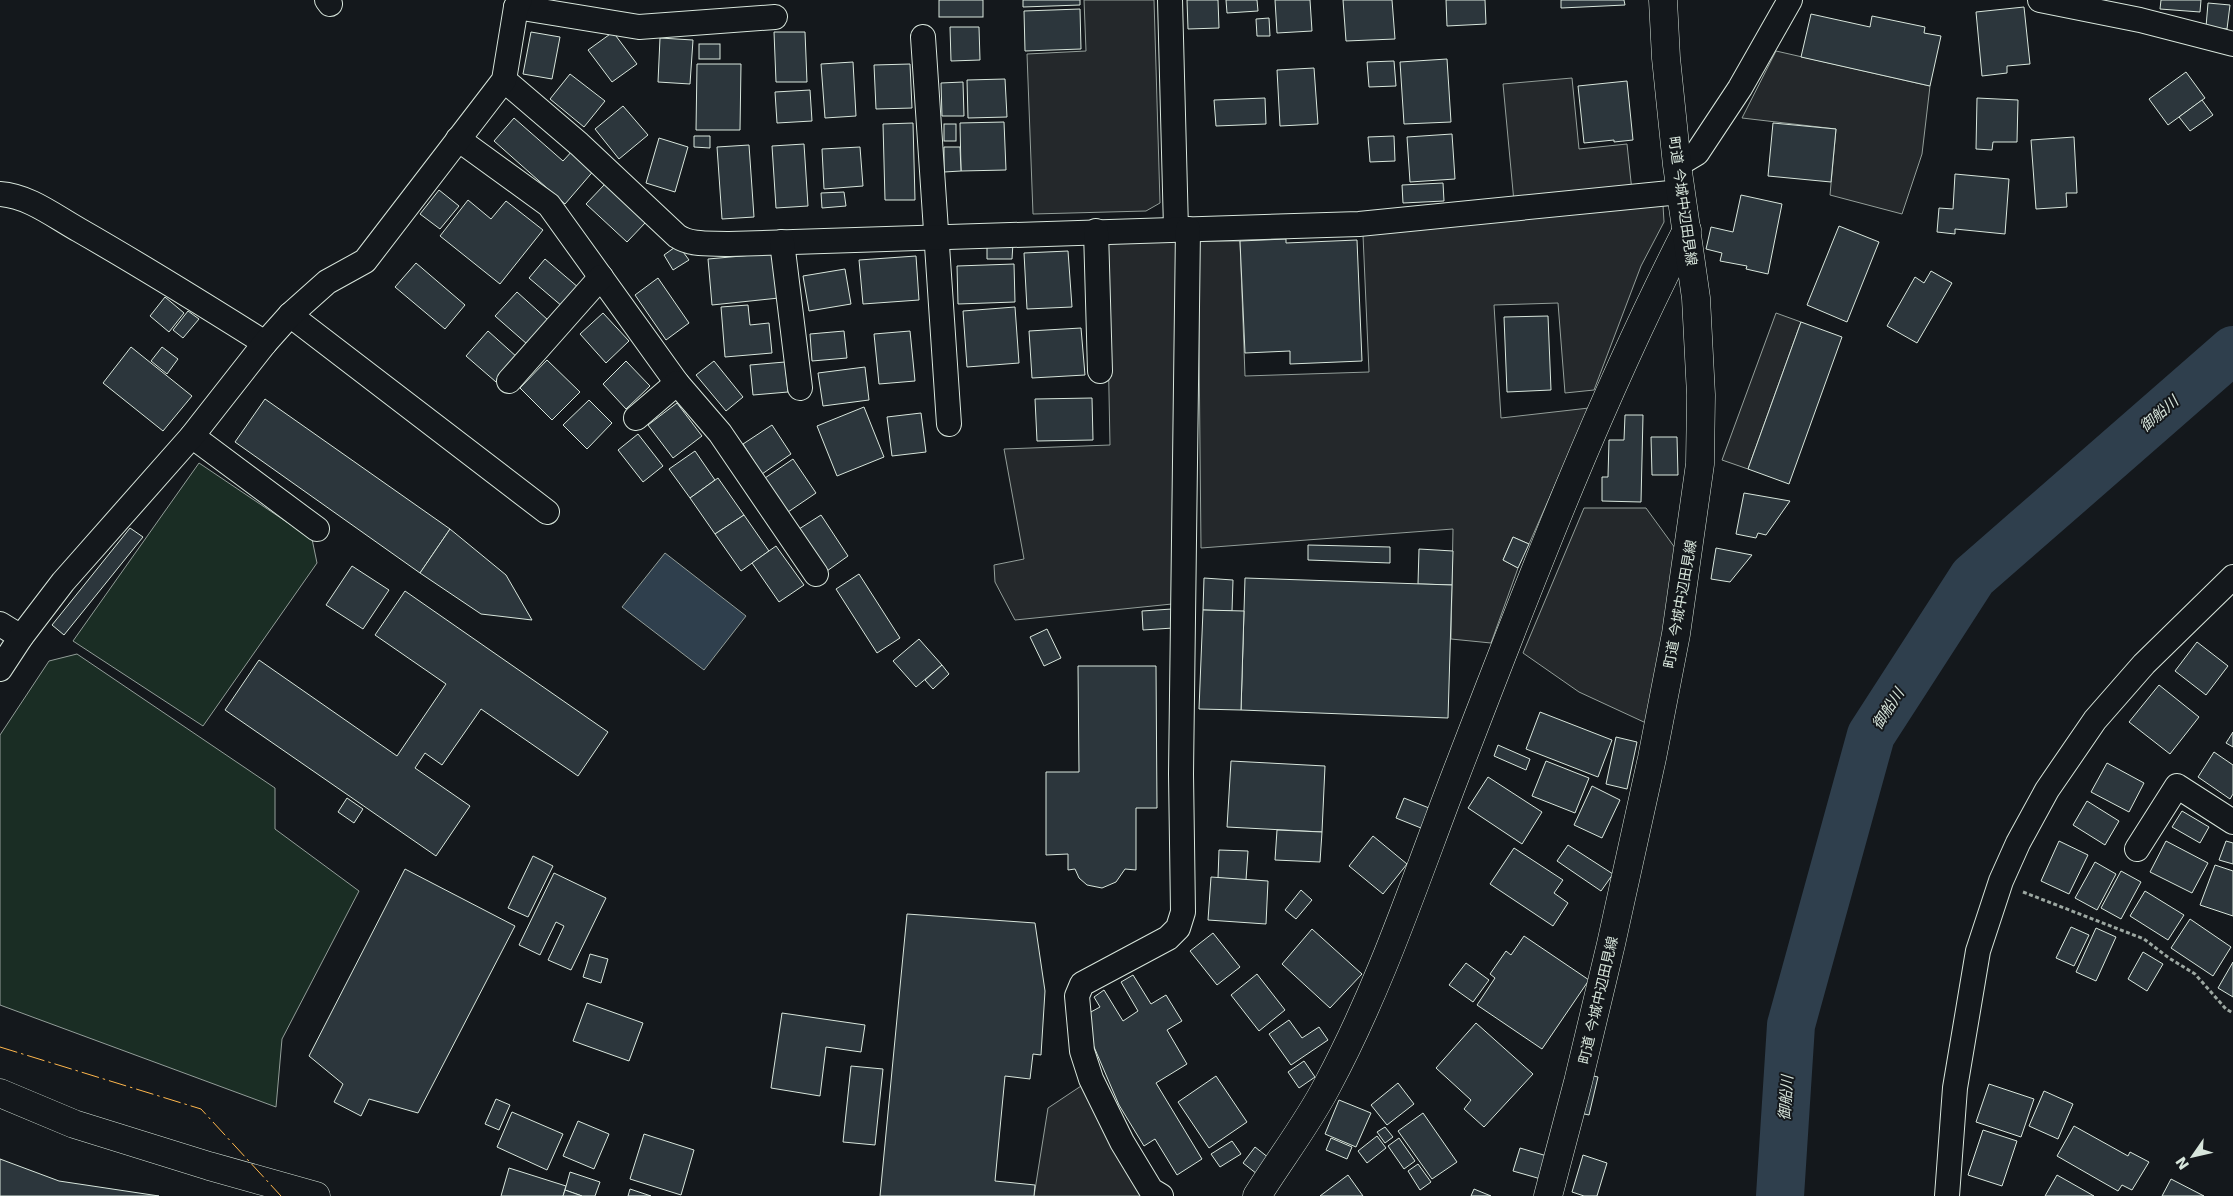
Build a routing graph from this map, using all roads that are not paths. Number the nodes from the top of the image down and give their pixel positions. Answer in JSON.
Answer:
{"nodes":[{"id":1,"x":1170,"y":0,"type":"edge"},
{"id":2,"x":1663,"y":0,"type":"edge"},
{"id":3,"x":1790,"y":0,"type":"edge"},
{"id":4,"x":2040,"y":0,"type":"edge"},
{"id":5,"x":518,"y":4,"type":"edge"},
{"id":6,"x":776,"y":17,"type":"dead end"},
{"id":7,"x":923,"y":37,"type":"dead end"},
{"id":8,"x":2233,"y":44,"type":"edge"},
{"id":9,"x":504,"y":80,"type":"junction"},
{"id":10,"x":458,"y":139,"type":"junction"},
{"id":11,"x":1677,"y":164,"type":"junction"},
{"id":12,"x":1680,"y":192,"type":"junction"},
{"id":13,"x":0,"y":194,"type":"edge"},
{"id":14,"x":1182,"y":229,"type":"junction"},
{"id":15,"x":1687,"y":230,"type":"junction"},
{"id":16,"x":1096,"y":231,"type":"junction"},
{"id":17,"x":937,"y":236,"type":"junction"},
{"id":18,"x":782,"y":242,"type":"junction"},
{"id":19,"x":600,"y":277,"type":"junction"},
{"id":20,"x":290,"y":315,"type":"junction"},
{"id":21,"x":265,"y":343,"type":"junction"},
{"id":22,"x":1100,"y":371,"type":"dead end"},
{"id":23,"x":509,"y":382,"type":"dead end"},
{"id":24,"x":677,"y":383,"type":"junction"},
{"id":25,"x":800,"y":388,"type":"dead end"},
{"id":26,"x":636,"y":418,"type":"dead end"},
{"id":27,"x":950,"y":424,"type":"dead end"},
{"id":28,"x":192,"y":436,"type":"junction"},
{"id":29,"x":547,"y":512,"type":"dead end"},
{"id":30,"x":317,"y":529,"type":"dead end"},
{"id":31,"x":816,"y":574,"type":"dead end"},
{"id":32,"x":2233,"y":577,"type":"edge"},
{"id":33,"x":0,"y":624,"type":"edge"},
{"id":34,"x":20,"y":637,"type":"junction"},
{"id":35,"x":0,"y":669,"type":"edge"},
{"id":36,"x":2233,"y":822,"type":"edge"},
{"id":37,"x":2137,"y":849,"type":"dead end"},
{"id":38,"x":0,"y":1093,"type":"edge"},
{"id":39,"x":275,"y":1191,"type":"edge"},
{"id":40,"x":316,"y":1196,"type":"edge"},
{"id":41,"x":1162,"y":1196,"type":"edge"},
{"id":42,"x":1257,"y":1196,"type":"edge"},
{"id":43,"x":1548,"y":1196,"type":"edge"},
{"id":44,"x":1947,"y":1196,"type":"edge"}],
"edges":[{"from":1,"to":14,"type":"street"},
{"from":2,"to":11,"type":"street","name":"町道 今城中辺田見線"},
{"from":3,"to":11,"type":"street"},
{"from":4,"to":8,"type":"street"},
{"from":5,"to":6,"type":"street"},
{"from":5,"to":9,"type":"street"},
{"from":7,"to":17,"type":"street"},
{"from":9,"to":10,"type":"street"},
{"from":9,"to":18,"type":"street"},
{"from":10,"to":19,"type":"street"},
{"from":10,"to":20,"type":"street"},
{"from":11,"to":12,"type":"street","name":"町道 今城中辺田見線"},
{"from":12,"to":14,"type":"street"},
{"from":12,"to":15,"type":"street","name":"町道 今城中辺田見線"},
{"from":13,"to":21,"type":"street"},
{"from":14,"to":16,"type":"street"},
{"from":14,"to":41,"type":"street"},
{"from":15,"to":42,"type":"street"},
{"from":15,"to":43,"type":"street","name":"町道 今城中辺田見線"},
{"from":16,"to":17,"type":"street"},
{"from":16,"to":22,"type":"street"},
{"from":17,"to":18,"type":"street"},
{"from":17,"to":27,"type":"street"},
{"from":18,"to":25,"type":"street"},
{"from":19,"to":23,"type":"street"},
{"from":19,"to":24,"type":"street"},
{"from":20,"to":21,"type":"street"},
{"from":20,"to":29,"type":"street"},
{"from":21,"to":28,"type":"street"},
{"from":24,"to":26,"type":"street"},
{"from":24,"to":31,"type":"street"},
{"from":28,"to":30,"type":"street"},
{"from":28,"to":34,"type":"street"},
{"from":32,"to":44,"type":"street"},
{"from":33,"to":34,"type":"street"},
{"from":34,"to":35,"type":"street"},
{"from":36,"to":37,"type":"street"},
{"from":38,"to":39,"type":"street"},
{"from":39,"to":40,"type":"street"}]}
